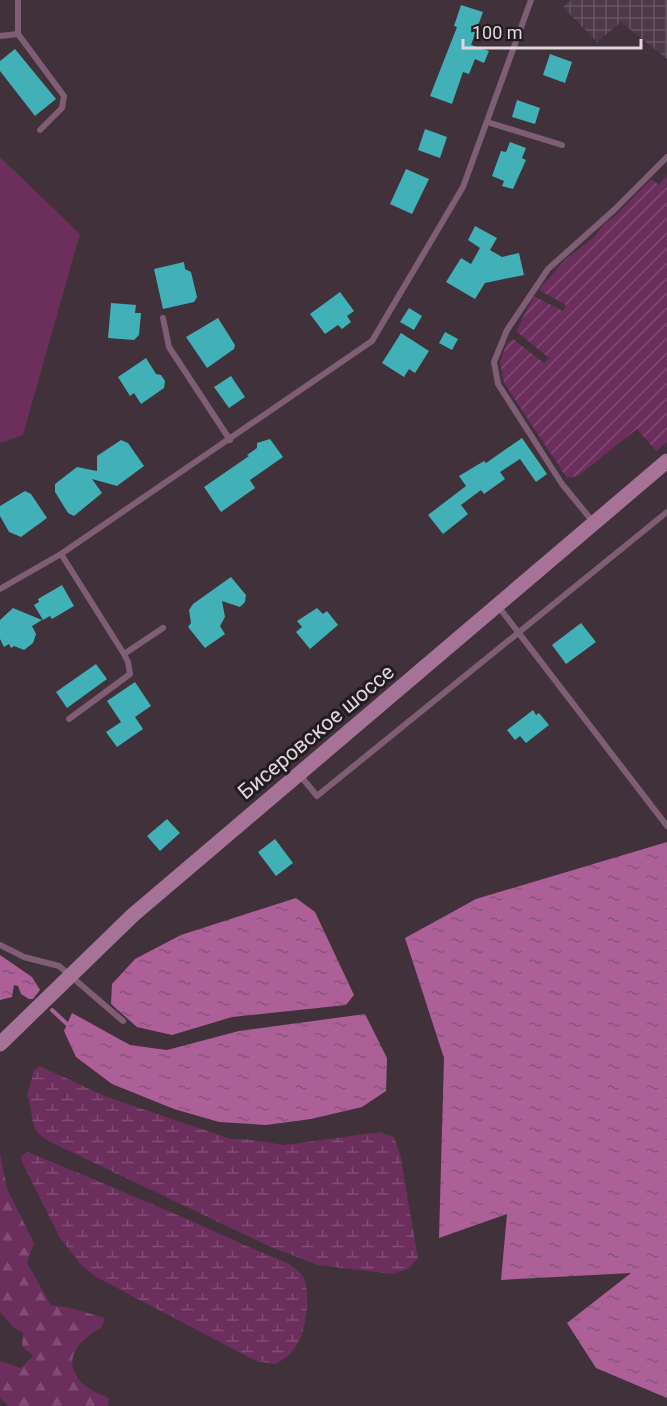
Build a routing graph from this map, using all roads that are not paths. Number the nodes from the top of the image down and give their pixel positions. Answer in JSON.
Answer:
{"nodes":[{"id":1,"x":18,"y":0,"type":"edge"},
{"id":2,"x":531,"y":0,"type":"edge"},
{"id":3,"x":18,"y":34,"type":"junction"},
{"id":4,"x":0,"y":36,"type":"edge"},
{"id":5,"x":487,"y":122,"type":"junction"},
{"id":6,"x":40,"y":130,"type":"dead end"},
{"id":7,"x":562,"y":145,"type":"dead end"},
{"id":8,"x":667,"y":157,"type":"edge"},
{"id":9,"x":163,"y":318,"type":"dead end"},
{"id":10,"x":230,"y":440,"type":"junction"},
{"id":11,"x":667,"y":461,"type":"edge"},
{"id":12,"x":667,"y":512,"type":"edge"},
{"id":13,"x":594,"y":524,"type":"junction"},
{"id":14,"x":61,"y":554,"type":"junction"},
{"id":15,"x":0,"y":589,"type":"edge"},
{"id":16,"x":498,"y":606,"type":"junction"},
{"id":17,"x":164,"y":628,"type":"dead end"},
{"id":18,"x":519,"y":632,"type":"junction"},
{"id":19,"x":124,"y":654,"type":"junction"},
{"id":20,"x":69,"y":719,"type":"dead end"},
{"id":21,"x":299,"y":774,"type":"junction"},
{"id":22,"x":667,"y":826,"type":"edge"},
{"id":23,"x":0,"y":945,"type":"edge"},
{"id":24,"x":70,"y":978,"type":"junction"},
{"id":25,"x":123,"y":1021,"type":"dead end"},
{"id":26,"x":0,"y":1044,"type":"edge"}],
"edges":[{"from":1,"to":3,"type":"lane"},
{"from":2,"to":5,"type":"lane"},
{"from":3,"to":4,"type":"lane"},
{"from":3,"to":6,"type":"lane"},
{"from":5,"to":7,"type":"lane"},
{"from":5,"to":10,"type":"lane"},
{"from":8,"to":13,"type":"lane"},
{"from":9,"to":10,"type":"lane"},
{"from":10,"to":14,"type":"lane"},
{"from":11,"to":13,"type":"main road","name":"Бисеровское шоссе"},
{"from":12,"to":18,"type":"lane"},
{"from":13,"to":16,"type":"main road","name":"Бисеровское шоссе"},
{"from":14,"to":15,"type":"lane"},
{"from":14,"to":19,"type":"lane"},
{"from":16,"to":18,"type":"lane"},
{"from":16,"to":21,"type":"main road","name":"Бисеровское шоссе"},
{"from":17,"to":19,"type":"lane"},
{"from":18,"to":21,"type":"lane"},
{"from":18,"to":22,"type":"lane"},
{"from":19,"to":20,"type":"lane"},
{"from":21,"to":24,"type":"main road","name":"Бисеровское шоссе"},
{"from":23,"to":24,"type":"lane"},
{"from":24,"to":25,"type":"lane"},
{"from":24,"to":26,"type":"main road","name":"Бисеровское шоссе"}]}
